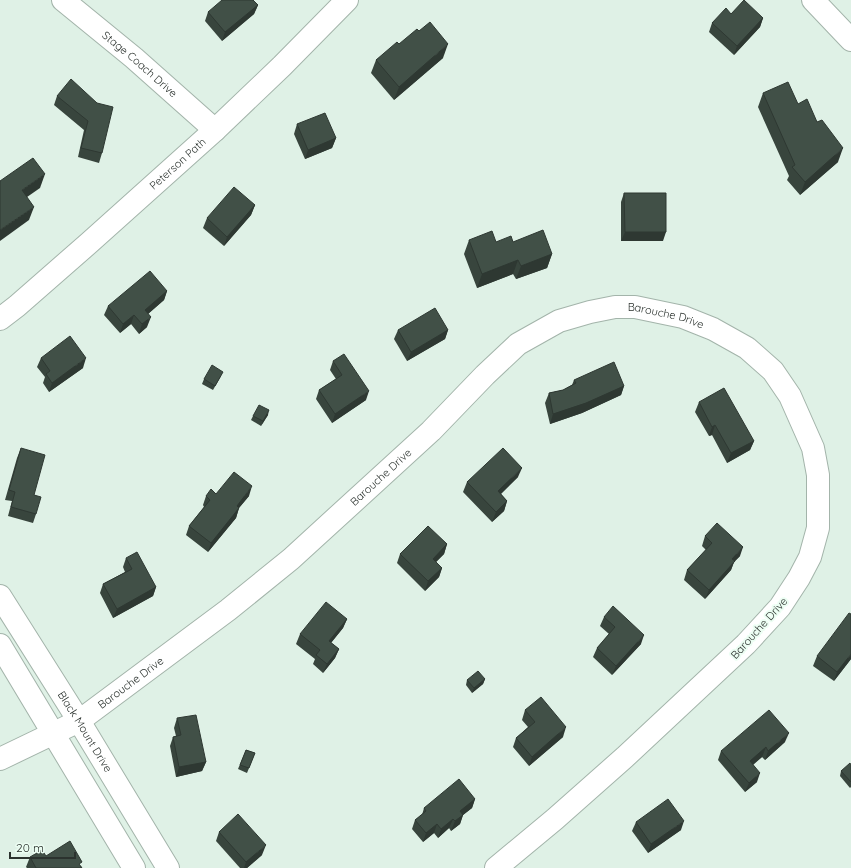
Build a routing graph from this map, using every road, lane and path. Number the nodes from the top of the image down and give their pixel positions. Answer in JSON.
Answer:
{"nodes":[{"id":1,"x":63,"y":0,"type":"edge"},
{"id":2,"x":347,"y":0,"type":"edge"},
{"id":3,"x":813,"y":0,"type":"edge"},
{"id":4,"x":851,"y":40,"type":"edge"},
{"id":5,"x":214,"y":130,"type":"junction"},
{"id":6,"x":0,"y":319,"type":"edge"},
{"id":7,"x":0,"y":596,"type":"edge"},
{"id":8,"x":0,"y":645,"type":"edge"},
{"id":9,"x":79,"y":721,"type":"junction"},
{"id":10,"x":53,"y":732,"type":"junction"},
{"id":11,"x":0,"y":759,"type":"edge"},
{"id":12,"x":134,"y":868,"type":"edge"},
{"id":13,"x":168,"y":868,"type":"edge"},
{"id":14,"x":496,"y":868,"type":"edge"}],
"edges":[{"from":1,"to":5,"type":"street","name":"Stage Coach Drive"},
{"from":2,"to":5,"type":"street","name":"Peterson Path"},
{"from":3,"to":4,"type":"street"},
{"from":5,"to":6,"type":"street","name":"Peterson Path"},
{"from":7,"to":9,"type":"street","name":"Black Mount Drive"},
{"from":8,"to":10,"type":"street"},
{"from":9,"to":10,"type":"street","name":"Barouche Drive"},
{"from":9,"to":13,"type":"street","name":"Black Mount Drive"},
{"from":9,"to":14,"type":"street","name":"Barouche Drive"},
{"from":10,"to":11,"type":"street","name":"Barouche Drive"},
{"from":10,"to":12,"type":"street"}]}
